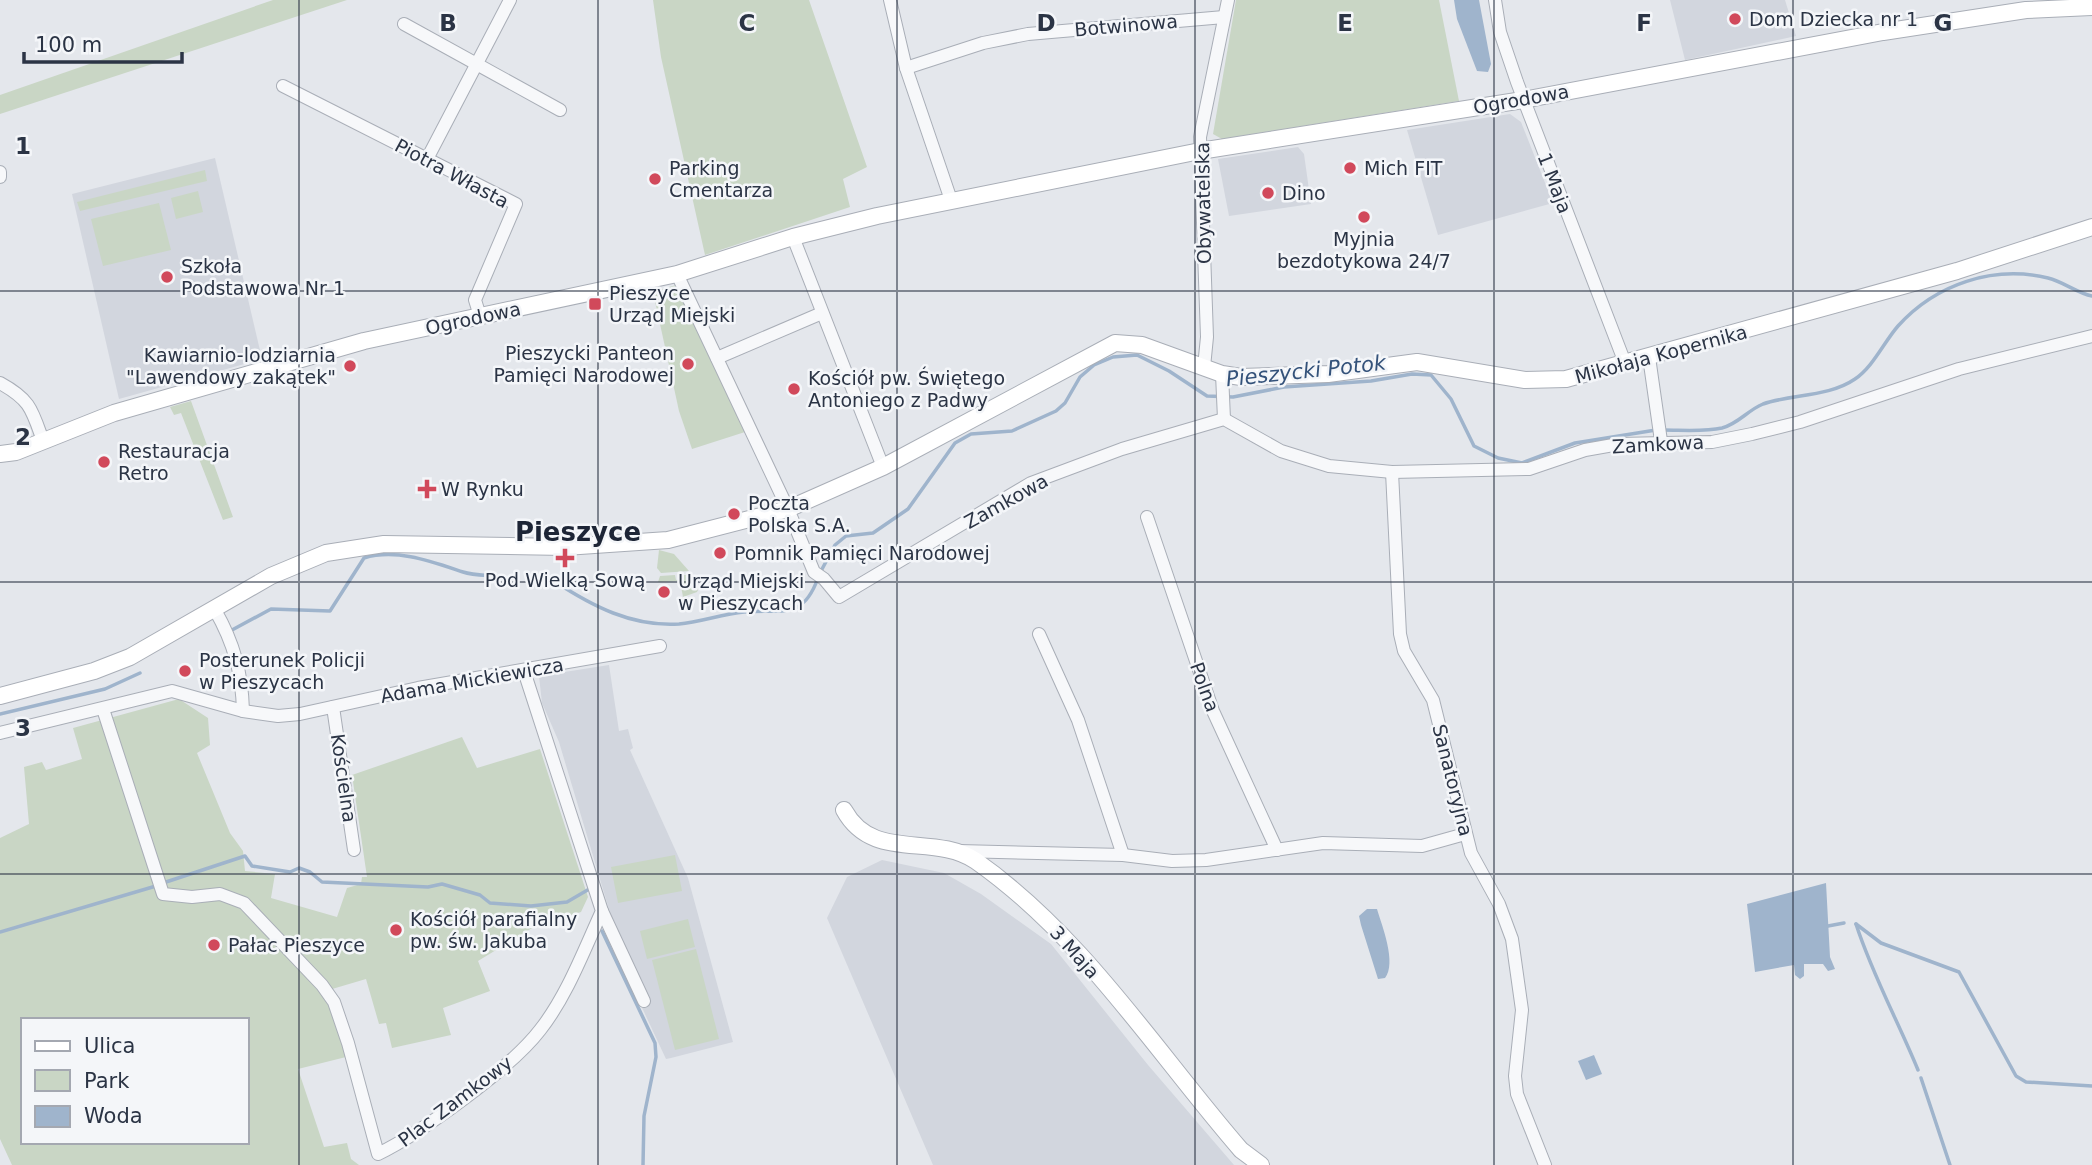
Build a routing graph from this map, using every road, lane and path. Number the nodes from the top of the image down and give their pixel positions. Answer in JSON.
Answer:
{"nodes":[{"id":1,"x":510,"y":0,"type":"edge"},
{"id":2,"x":890,"y":0,"type":"edge"},
{"id":3,"x":1228,"y":0,"type":"edge"},
{"id":4,"x":1495,"y":0,"type":"edge"},
{"id":5,"x":2092,"y":7,"type":"edge"},
{"id":6,"x":1224,"y":17,"type":"junction"},
{"id":7,"x":404,"y":24,"type":"dead end"},
{"id":8,"x":475,"y":64,"type":"junction"},
{"id":9,"x":906,"y":68,"type":"junction"},
{"id":10,"x":283,"y":86,"type":"dead end"},
{"id":11,"x":1524,"y":100,"type":"junction"},
{"id":12,"x":560,"y":110,"type":"dead end"},
{"id":13,"x":1200,"y":151,"type":"junction"},
{"id":14,"x":427,"y":159,"type":"junction"},
{"id":15,"x":951,"y":201,"type":"junction"},
{"id":16,"x":2092,"y":227,"type":"edge"},
{"id":17,"x":793,"y":237,"type":"junction"},
{"id":18,"x":677,"y":274,"type":"junction"},
{"id":19,"x":822,"y":313,"type":"junction"},
{"id":20,"x":480,"y":316,"type":"junction"},
{"id":21,"x":2092,"y":336,"type":"edge"},
{"id":22,"x":1649,"y":357,"type":"junction"},
{"id":23,"x":717,"y":358,"type":"junction"},
{"id":24,"x":1625,"y":363,"type":"junction"},
{"id":25,"x":1204,"y":367,"type":"junction"},
{"id":26,"x":1222,"y":374,"type":"junction"},
{"id":27,"x":0,"y":383,"type":"edge"},
{"id":28,"x":1224,"y":419,"type":"junction"},
{"id":29,"x":1660,"y":434,"type":"junction"},
{"id":30,"x":43,"y":442,"type":"junction"},
{"id":31,"x":0,"y":454,"type":"edge"},
{"id":32,"x":883,"y":467,"type":"junction"},
{"id":33,"x":1392,"y":472,"type":"junction"},
{"id":34,"x":788,"y":509,"type":"junction"},
{"id":35,"x":1147,"y":517,"type":"dead end"},
{"id":36,"x":218,"y":616,"type":"junction"},
{"id":37,"x":1039,"y":634,"type":"dead end"},
{"id":38,"x":660,"y":646,"type":"dead end"},
{"id":39,"x":524,"y":671,"type":"junction"},
{"id":40,"x":0,"y":696,"type":"edge"},
{"id":41,"x":333,"y":707,"type":"junction"},
{"id":42,"x":103,"y":709,"type":"junction"},
{"id":43,"x":243,"y":710,"type":"junction"},
{"id":44,"x":0,"y":733,"type":"edge"},
{"id":45,"x":844,"y":810,"type":"dead end"},
{"id":46,"x":1465,"y":834,"type":"junction"},
{"id":47,"x":354,"y":850,"type":"dead end"},
{"id":48,"x":1277,"y":850,"type":"junction"},
{"id":49,"x":956,"y":851,"type":"junction"},
{"id":50,"x":1123,"y":855,"type":"junction"},
{"id":51,"x":602,"y":911,"type":"junction"},
{"id":52,"x":644,"y":1001,"type":"dead end"},
{"id":53,"x":1261,"y":1165,"type":"edge"},
{"id":54,"x":1545,"y":1165,"type":"edge"}],
"edges":[{"from":1,"to":8,"type":"street"},
{"from":2,"to":9,"type":"street"},
{"from":3,"to":6,"type":"street","name":"Obywatelska"},
{"from":4,"to":11,"type":"street","name":"1 Maja"},
{"from":5,"to":11,"type":"street","name":"Ogrodowa"},
{"from":6,"to":9,"type":"street","name":"Botwinowa"},
{"from":6,"to":13,"type":"street","name":"Obywatelska"},
{"from":7,"to":8,"type":"street"},
{"from":8,"to":12,"type":"street"},
{"from":8,"to":14,"type":"street"},
{"from":9,"to":15,"type":"street"},
{"from":10,"to":14,"type":"street","name":"Piotra Własta"},
{"from":11,"to":13,"type":"street","name":"Ogrodowa"},
{"from":11,"to":24,"type":"street","name":"1 Maja"},
{"from":13,"to":15,"type":"street","name":"Ogrodowa"},
{"from":13,"to":25,"type":"street","name":"Obywatelska"},
{"from":14,"to":20,"type":"street","name":"Piotra Własta"},
{"from":15,"to":17,"type":"street","name":"Ogrodowa"},
{"from":16,"to":22,"type":"street","name":"Mikołaja Kopernika"},
{"from":17,"to":18,"type":"street","name":"Ogrodowa"},
{"from":17,"to":19,"type":"street"},
{"from":18,"to":20,"type":"street","name":"Ogrodowa"},
{"from":18,"to":23,"type":"street"},
{"from":19,"to":23,"type":"street"},
{"from":19,"to":32,"type":"street"},
{"from":20,"to":30,"type":"street","name":"Ogrodowa"},
{"from":21,"to":29,"type":"street","name":"Zamkowa"},
{"from":22,"to":24,"type":"street","name":"Mikołaja Kopernika"},
{"from":22,"to":29,"type":"street"},
{"from":23,"to":34,"type":"street"},
{"from":24,"to":26,"type":"street","name":"Mikołaja Kopernika"},
{"from":25,"to":26,"type":"street","name":"Mikołaja Kopernika"},
{"from":25,"to":32,"type":"street","name":"Mikołaja Kopernika"},
{"from":26,"to":28,"type":"street"},
{"from":27,"to":30,"type":"street"},
{"from":28,"to":33,"type":"street","name":"Zamkowa"},
{"from":28,"to":34,"type":"street","name":"Zamkowa"},
{"from":29,"to":33,"type":"street","name":"Zamkowa"},
{"from":30,"to":31,"type":"street","name":"Ogrodowa"},
{"from":32,"to":34,"type":"street","name":"Mikołaja Kopernika"},
{"from":33,"to":46,"type":"street","name":"Sanatoryjna"},
{"from":34,"to":36,"type":"street","name":"Mikołaja Kopernika"},
{"from":35,"to":48,"type":"street","name":"Polna"},
{"from":36,"to":40,"type":"street","name":"Mikołaja Kopernika"},
{"from":36,"to":43,"type":"street"},
{"from":37,"to":50,"type":"street"},
{"from":38,"to":39,"type":"street","name":"Adama Mickiewicza"},
{"from":39,"to":41,"type":"street","name":"Adama Mickiewicza"},
{"from":39,"to":51,"type":"street"},
{"from":41,"to":43,"type":"street","name":"Adama Mickiewicza"},
{"from":41,"to":47,"type":"street","name":"Kościelna"},
{"from":42,"to":43,"type":"street","name":"Adama Mickiewicza"},
{"from":42,"to":44,"type":"street","name":"Adama Mickiewicza"},
{"from":42,"to":51,"type":"street","name":"Plac Zamkowy"},
{"from":45,"to":49,"type":"street","name":"3 Maja"},
{"from":46,"to":48,"type":"street"},
{"from":46,"to":54,"type":"street","name":"Sanatoryjna"},
{"from":48,"to":50,"type":"street"},
{"from":49,"to":50,"type":"street"},
{"from":49,"to":53,"type":"street","name":"3 Maja"},
{"from":51,"to":52,"type":"street"}]}
